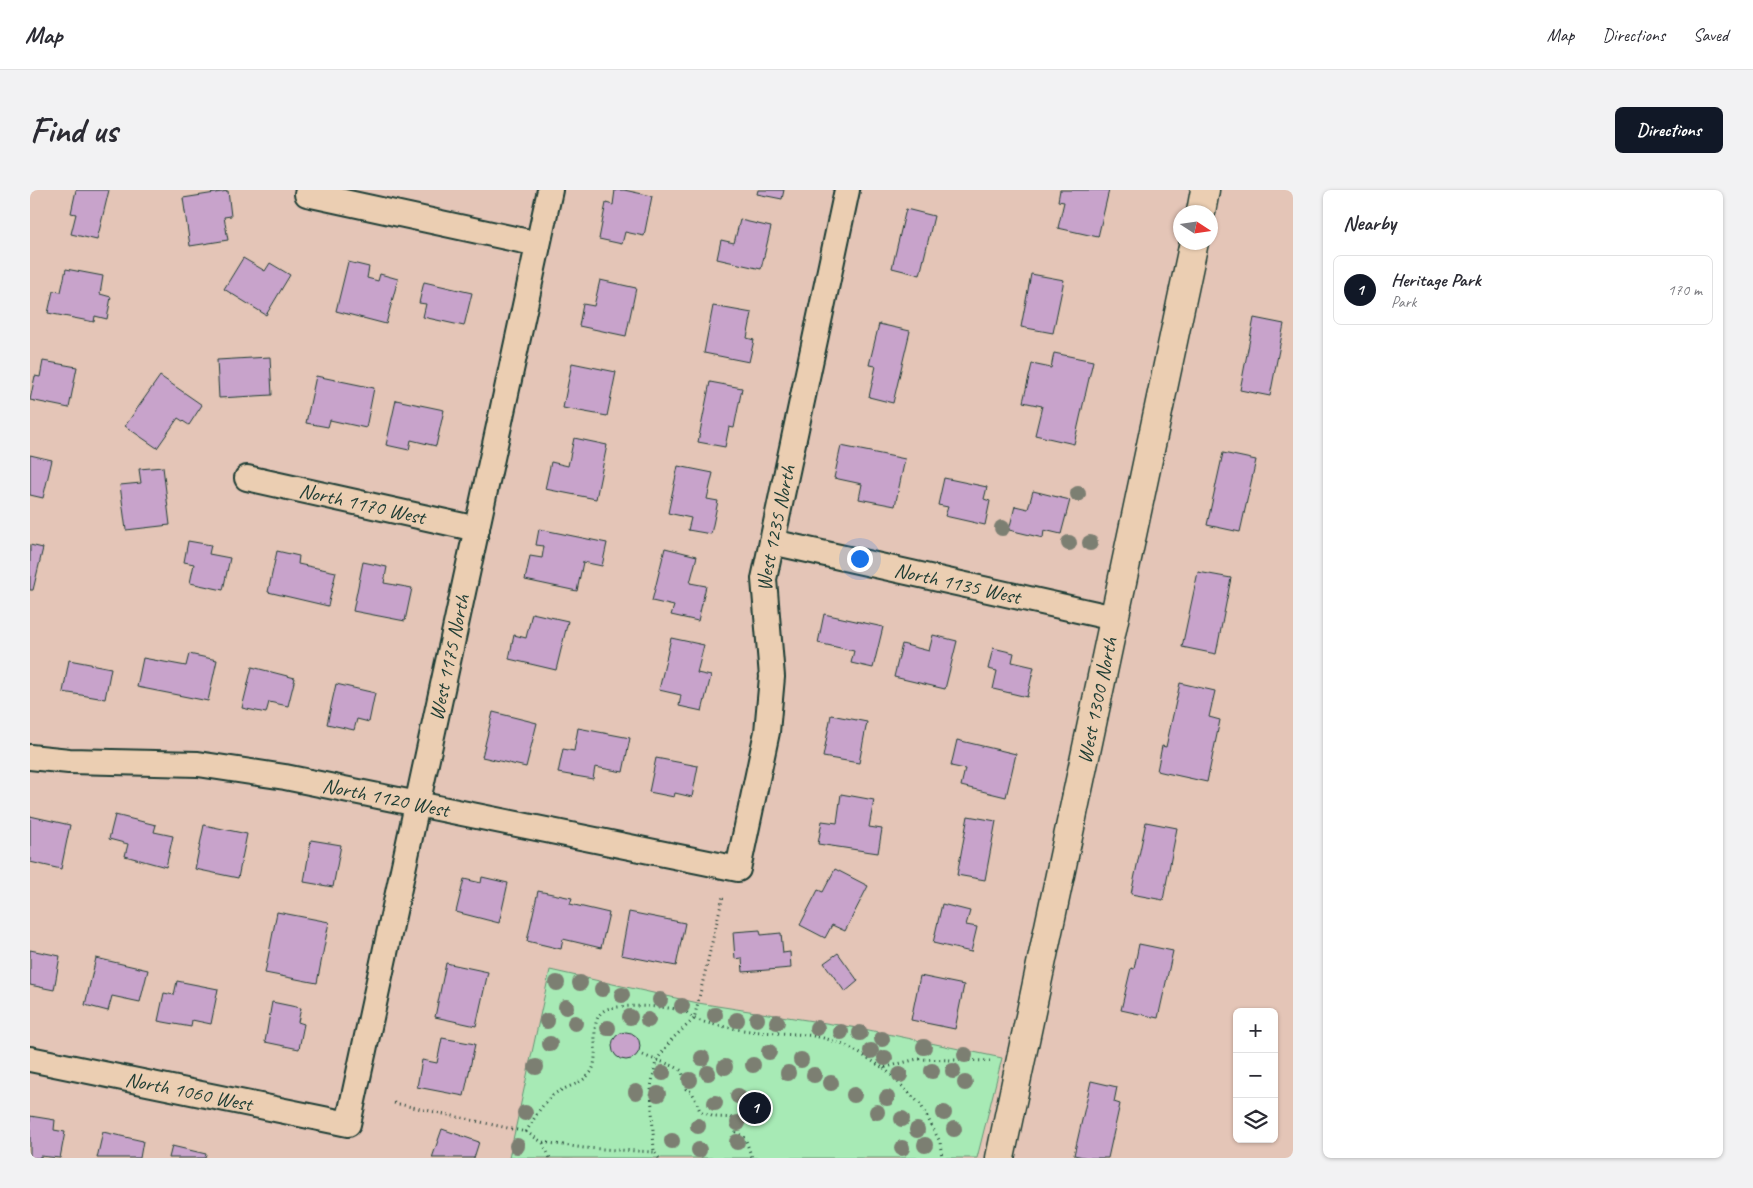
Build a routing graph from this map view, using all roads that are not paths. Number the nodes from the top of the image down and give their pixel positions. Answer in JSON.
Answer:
{"nodes":[{"id":1,"x":550,"y":190,"type":"edge"},
{"id":2,"x":847,"y":190,"type":"edge"},
{"id":3,"x":1205,"y":190,"type":"edge"},
{"id":4,"x":307,"y":194,"type":"dead end"},
{"id":5,"x":1202,"y":205,"type":"edge"},
{"id":6,"x":538,"y":244,"type":"junction"},
{"id":7,"x":1192,"y":250,"type":"edge"},
{"id":8,"x":247,"y":478,"type":"dead end"},
{"id":9,"x":477,"y":529,"type":"junction"},
{"id":10,"x":772,"y":542,"type":"junction"},
{"id":11,"x":1114,"y":618,"type":"junction"},
{"id":12,"x":30,"y":757,"type":"edge"},
{"id":13,"x":417,"y":804,"type":"junction"},
{"id":14,"x":738,"y":869,"type":"joint"},
{"id":15,"x":30,"y":1059,"type":"edge"},
{"id":16,"x":348,"y":1124,"type":"joint"},
{"id":17,"x":1000,"y":1158,"type":"edge"}],
"edges":[{"from":1,"to":6,"type":"street","name":"West 1175 North"},
{"from":2,"to":10,"type":"street","name":"West 1235 North"},
{"from":3,"to":5,"type":"street"},
{"from":4,"to":6,"type":"street"},
{"from":6,"to":9,"type":"street","name":"West 1175 North"},
{"from":7,"to":11,"type":"street","name":"West 1300 North"},
{"from":8,"to":9,"type":"street","name":"North 1170 West"},
{"from":9,"to":13,"type":"street","name":"West 1175 North"},
{"from":10,"to":11,"type":"street","name":"North 1135 West"},
{"from":10,"to":14,"type":"street","name":"West 1235 North"},
{"from":11,"to":17,"type":"street","name":"West 1300 North"},
{"from":12,"to":13,"type":"street","name":"North 1120 West"},
{"from":13,"to":14,"type":"street","name":"North 1120 West"},
{"from":13,"to":16,"type":"street","name":"West 1175 North"},
{"from":15,"to":16,"type":"street","name":"North 1060 West"}]}
